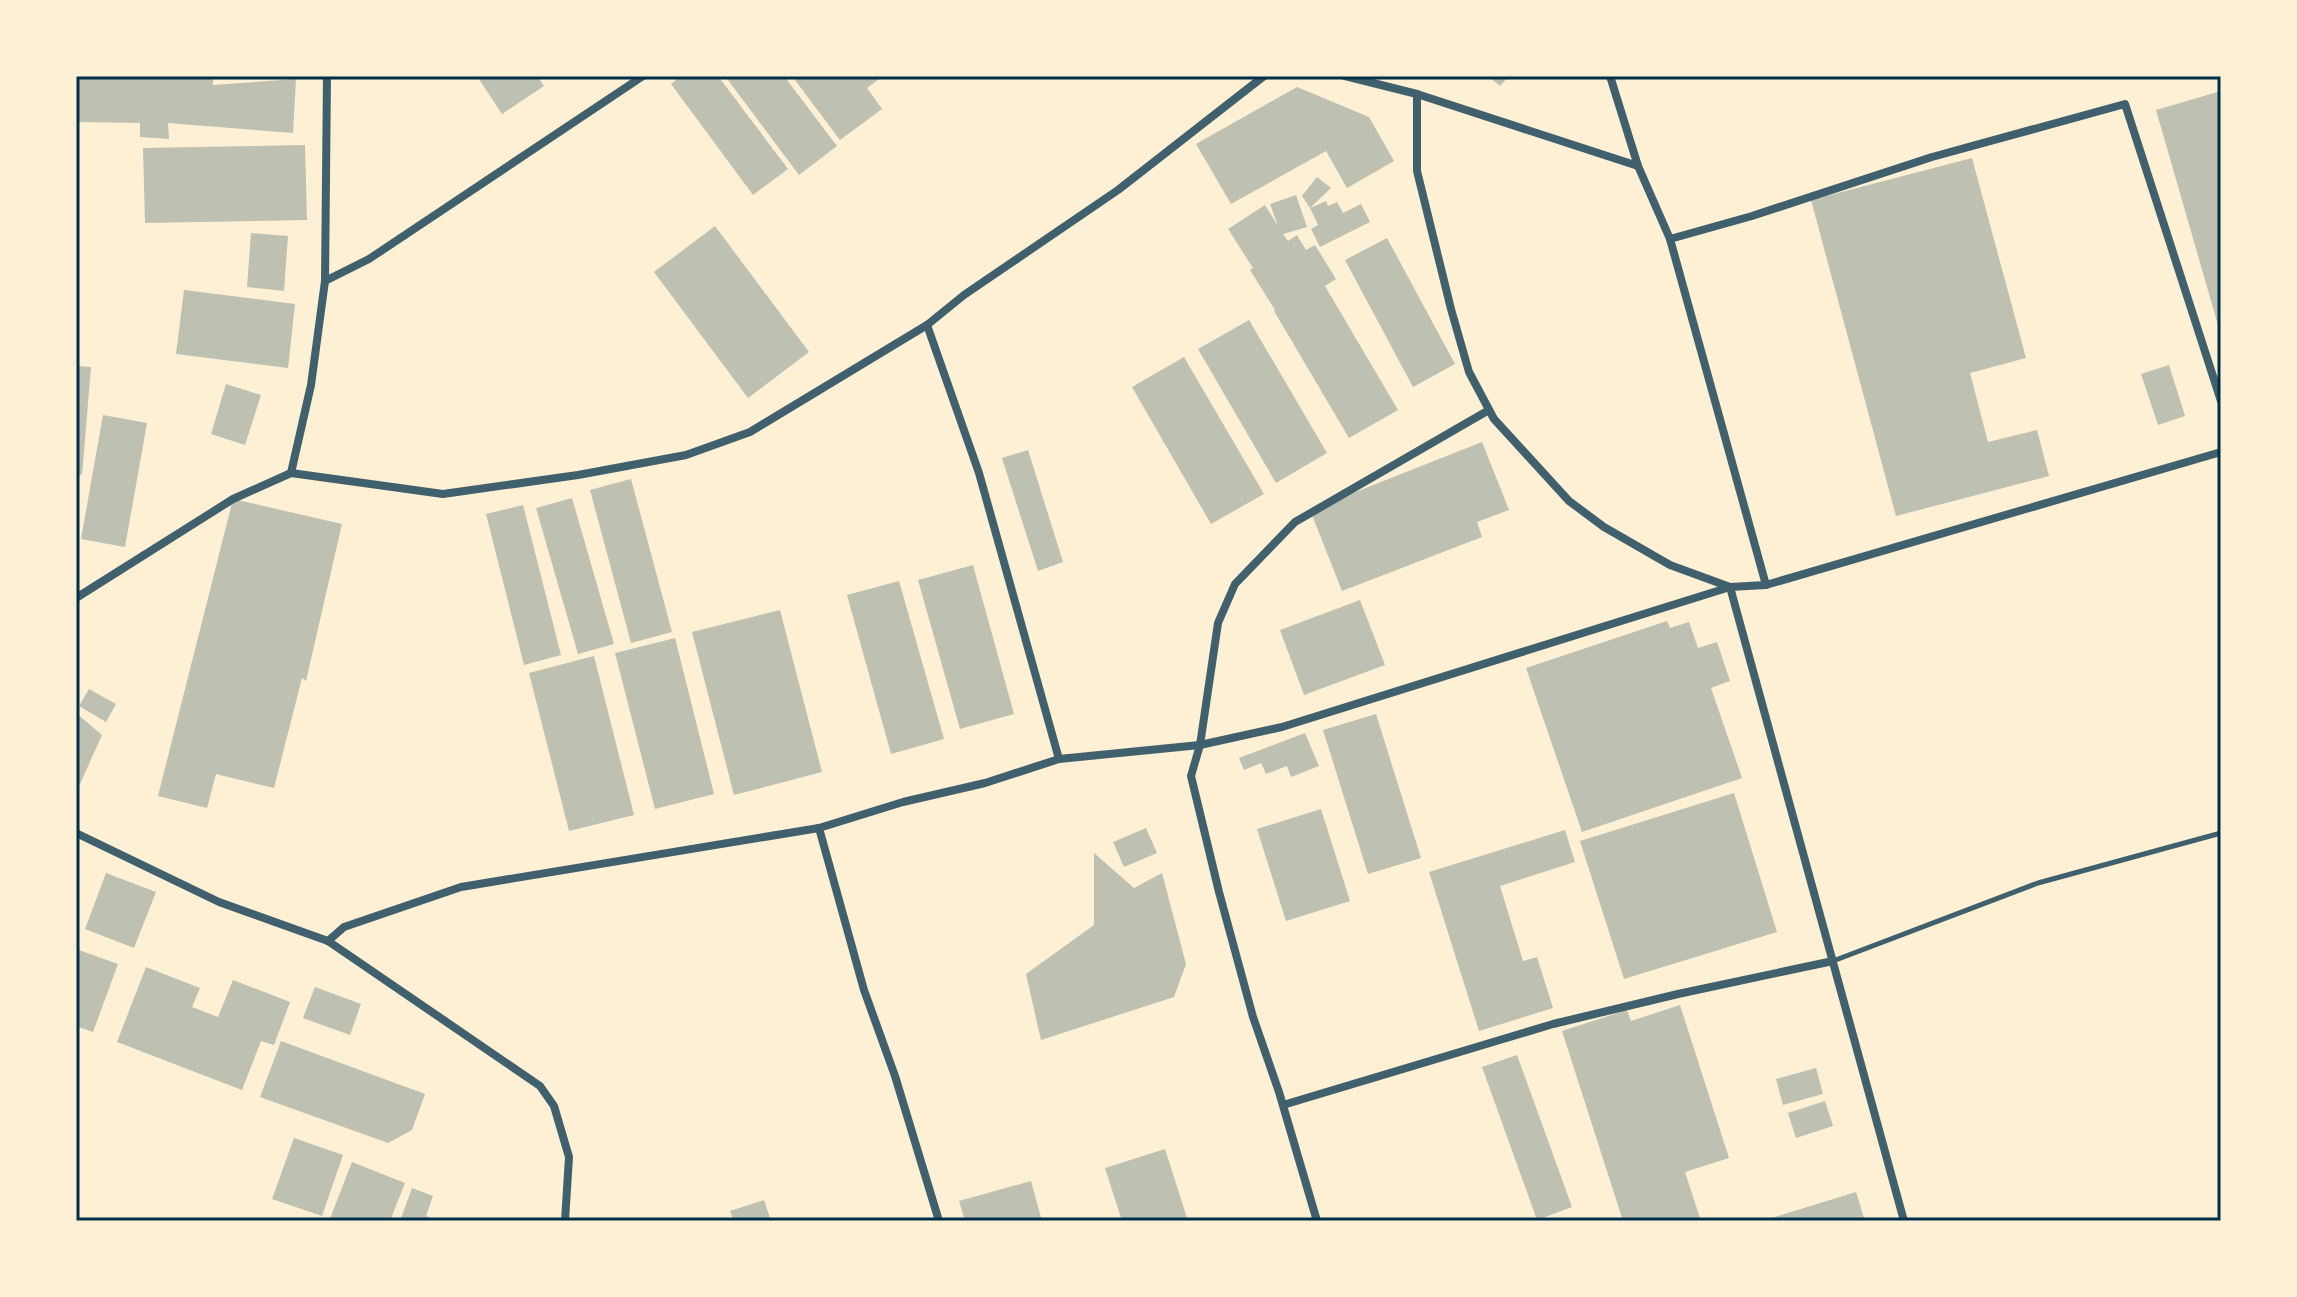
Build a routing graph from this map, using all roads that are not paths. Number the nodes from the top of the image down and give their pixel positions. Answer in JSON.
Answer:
{"nodes":[{"id":1,"x":327,"y":76,"type":"edge"},
{"id":2,"x":643,"y":76,"type":"edge"},
{"id":3,"x":1264,"y":76,"type":"edge"},
{"id":4,"x":1345,"y":76,"type":"edge"},
{"id":5,"x":1610,"y":76,"type":"edge"},
{"id":6,"x":1417,"y":94,"type":"junction"},
{"id":7,"x":1638,"y":166,"type":"junction"},
{"id":8,"x":1670,"y":239,"type":"junction"},
{"id":9,"x":325,"y":281,"type":"junction"},
{"id":10,"x":927,"y":325,"type":"junction"},
{"id":11,"x":2221,"y":401,"type":"edge"},
{"id":12,"x":1489,"y":410,"type":"junction"},
{"id":13,"x":2221,"y":452,"type":"edge"},
{"id":14,"x":291,"y":473,"type":"junction"},
{"id":15,"x":1766,"y":585,"type":"junction"},
{"id":16,"x":1730,"y":587,"type":"junction"},
{"id":17,"x":76,"y":598,"type":"edge"},
{"id":18,"x":1200,"y":745,"type":"junction"},
{"id":19,"x":1059,"y":759,"type":"junction"},
{"id":20,"x":819,"y":828,"type":"junction"},
{"id":21,"x":76,"y":833,"type":"edge"},
{"id":22,"x":2221,"y":833,"type":"edge"},
{"id":23,"x":328,"y":941,"type":"junction"},
{"id":24,"x":1833,"y":961,"type":"junction"},
{"id":25,"x":1283,"y":1105,"type":"junction"},
{"id":26,"x":565,"y":1221,"type":"edge"},
{"id":27,"x":939,"y":1221,"type":"edge"},
{"id":28,"x":1317,"y":1221,"type":"edge"},
{"id":29,"x":1904,"y":1221,"type":"edge"}],
"edges":[{"from":1,"to":9,"type":"street"},
{"from":2,"to":9,"type":"street"},
{"from":3,"to":10,"type":"street"},
{"from":4,"to":6,"type":"street"},
{"from":5,"to":7,"type":"street"},
{"from":6,"to":7,"type":"street"},
{"from":6,"to":12,"type":"street"},
{"from":7,"to":8,"type":"street"},
{"from":8,"to":11,"type":"street"},
{"from":8,"to":15,"type":"street"},
{"from":9,"to":14,"type":"street"},
{"from":10,"to":14,"type":"street"},
{"from":10,"to":19,"type":"street"},
{"from":12,"to":16,"type":"street"},
{"from":12,"to":18,"type":"street"},
{"from":13,"to":15,"type":"street"},
{"from":14,"to":17,"type":"street"},
{"from":15,"to":16,"type":"street"},
{"from":16,"to":18,"type":"street"},
{"from":16,"to":24,"type":"street"},
{"from":18,"to":19,"type":"street"},
{"from":18,"to":25,"type":"street"},
{"from":19,"to":20,"type":"street"},
{"from":20,"to":23,"type":"street"},
{"from":20,"to":27,"type":"street"},
{"from":21,"to":23,"type":"street"},
{"from":22,"to":24,"type":"lane"},
{"from":23,"to":26,"type":"street"},
{"from":24,"to":25,"type":"street"},
{"from":24,"to":29,"type":"street"},
{"from":25,"to":28,"type":"street"}]}
